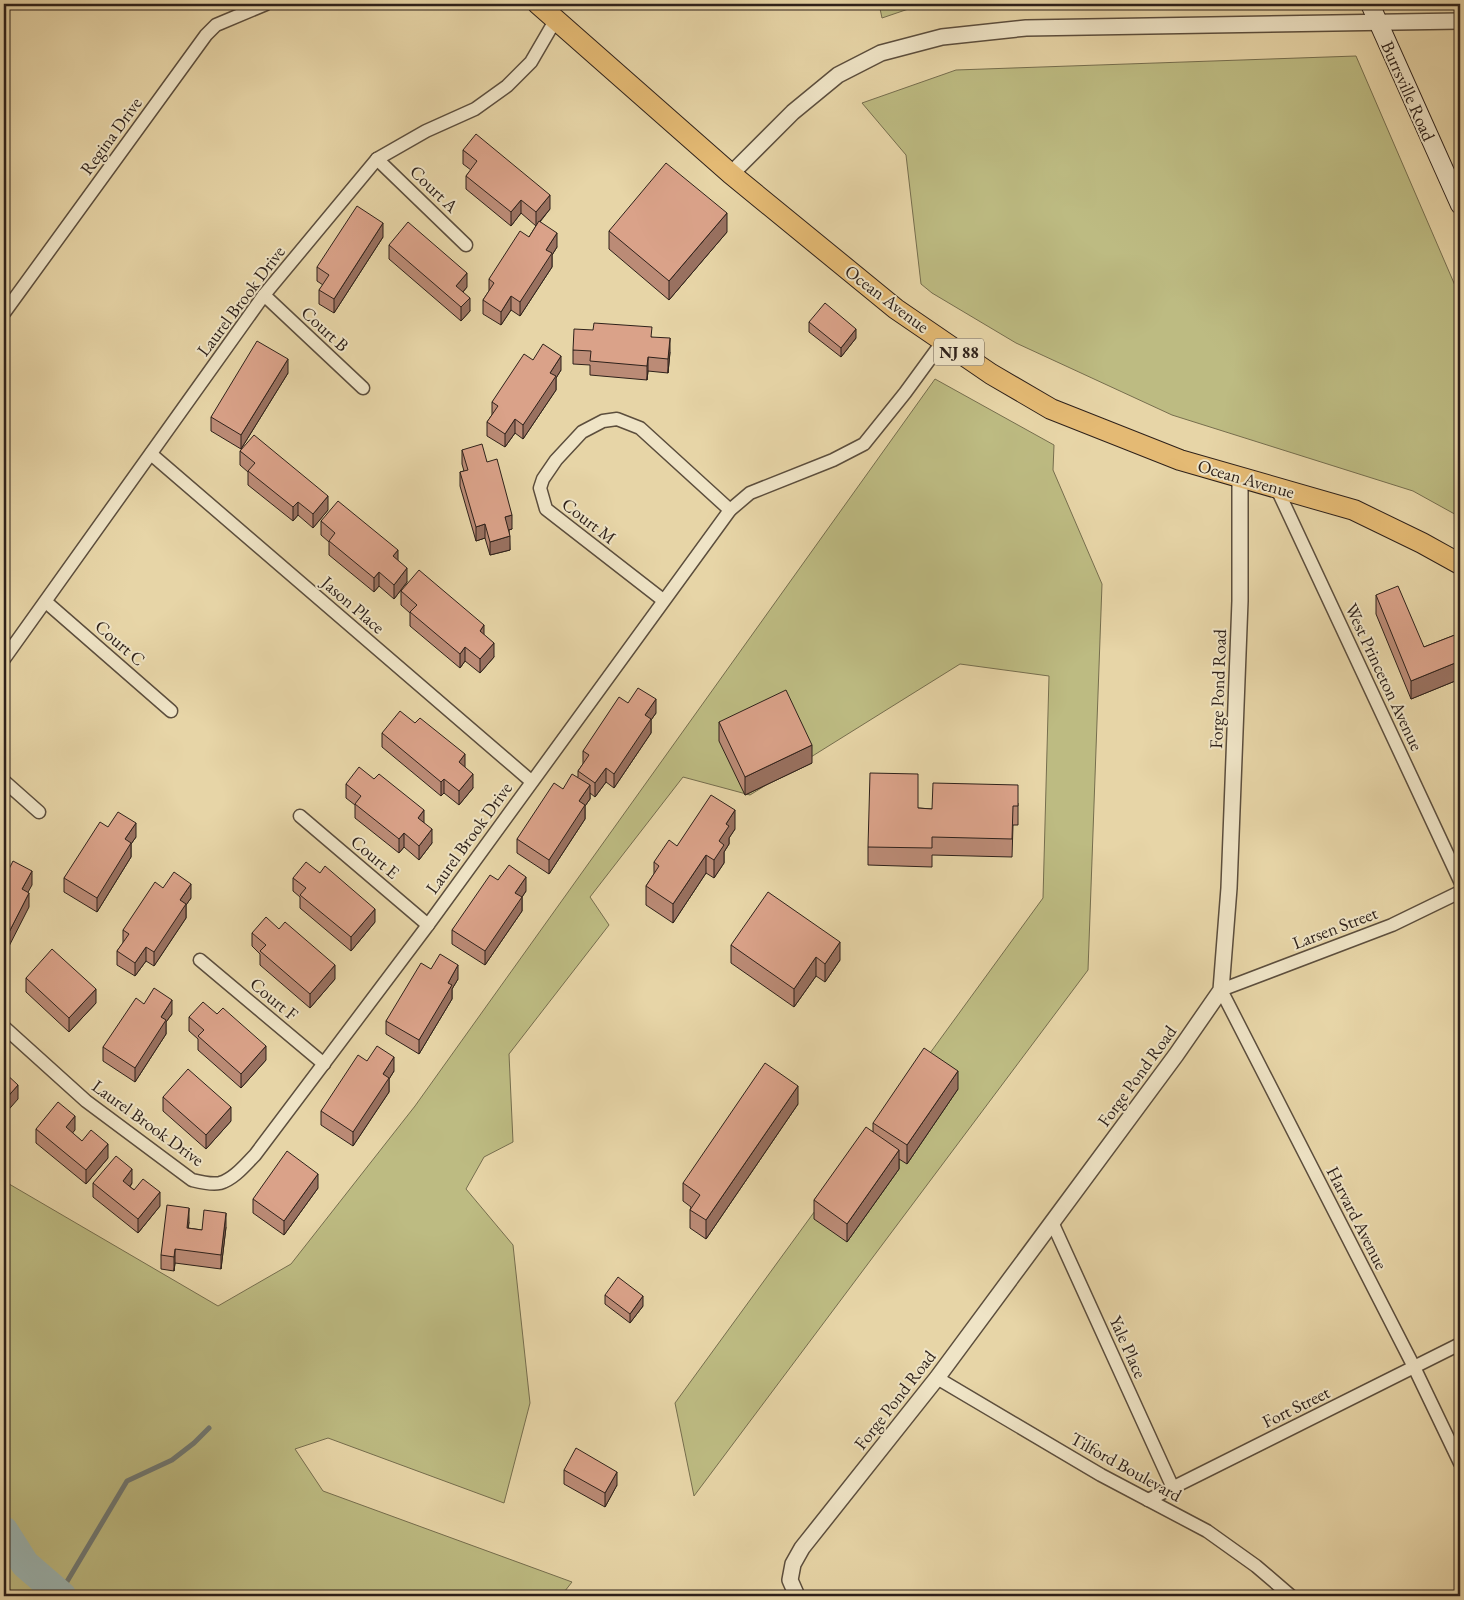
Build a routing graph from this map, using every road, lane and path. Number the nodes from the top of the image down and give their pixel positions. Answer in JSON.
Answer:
{"nodes":[{"id":1,"x":266,"y":4,"type":"edge"},
{"id":2,"x":538,"y":4,"type":"edge"},
{"id":3,"x":1370,"y":4,"type":"edge"},
{"id":4,"x":556,"y":19,"type":"junction"},
{"id":5,"x":1460,"y":21,"type":"edge"},
{"id":6,"x":1377,"y":22,"type":"junction"},
{"id":7,"x":377,"y":159,"type":"junction"},
{"id":8,"x":731,"y":174,"type":"junction"},
{"id":9,"x":1460,"y":205,"type":"edge"},
{"id":10,"x":466,"y":245,"type":"dead end"},
{"id":11,"x":264,"y":296,"type":"junction"},
{"id":12,"x":4,"y":313,"type":"edge"},
{"id":13,"x":943,"y":341,"type":"junction"},
{"id":14,"x":363,"y":388,"type":"dead end"},
{"id":15,"x":151,"y":454,"type":"junction"},
{"id":16,"x":1240,"y":478,"type":"junction"},
{"id":17,"x":1277,"y":489,"type":"junction"},
{"id":18,"x":730,"y":510,"type":"junction"},
{"id":19,"x":1460,"y":564,"type":"edge"},
{"id":20,"x":664,"y":600,"type":"junction"},
{"id":21,"x":46,"y":602,"type":"junction"},
{"id":22,"x":4,"y":659,"type":"edge"},
{"id":23,"x":171,"y":711,"type":"dead end"},
{"id":24,"x":4,"y":781,"type":"edge"},
{"id":25,"x":531,"y":781,"type":"junction"},
{"id":26,"x":39,"y":812,"type":"dead end"},
{"id":27,"x":300,"y":816,"type":"dead end"},
{"id":28,"x":1460,"y":881,"type":"edge"},
{"id":29,"x":1460,"y":892,"type":"edge"},
{"id":30,"x":428,"y":925,"type":"junction"},
{"id":31,"x":200,"y":960,"type":"dead end"},
{"id":32,"x":1221,"y":990,"type":"junction"},
{"id":33,"x":4,"y":1027,"type":"edge"},
{"id":34,"x":324,"y":1064,"type":"junction"},
{"id":35,"x":1052,"y":1222,"type":"junction"},
{"id":36,"x":1460,"y":1344,"type":"edge"},
{"id":37,"x":1414,"y":1367,"type":"junction"},
{"id":38,"x":936,"y":1378,"type":"junction"},
{"id":39,"x":1460,"y":1463,"type":"edge"},
{"id":40,"x":1173,"y":1488,"type":"junction"},
{"id":41,"x":1148,"y":1500,"type":"junction"},
{"id":42,"x":797,"y":1596,"type":"edge"},
{"id":43,"x":1291,"y":1596,"type":"edge"}],
"edges":[{"from":1,"to":12,"type":"street","name":"Regina Drive"},
{"from":2,"to":4,"type":"main road","name":"Ocean Avenue","number":"NJ 88"},
{"from":3,"to":6,"type":"main road","name":"Burrsville Road"},
{"from":4,"to":7,"type":"street","name":"Laurel Brook Drive"},
{"from":4,"to":8,"type":"main road","name":"Ocean Avenue","number":"NJ 88"},
{"from":5,"to":6,"type":"street"},
{"from":6,"to":8,"type":"street"},
{"from":6,"to":9,"type":"main road","name":"Burrsville Road"},
{"from":7,"to":10,"type":"street","name":"Court A"},
{"from":7,"to":11,"type":"street","name":"Laurel Brook Drive"},
{"from":8,"to":13,"type":"main road","name":"Ocean Avenue","number":"NJ 88"},
{"from":11,"to":14,"type":"street","name":"Court B"},
{"from":11,"to":15,"type":"street","name":"Laurel Brook Drive"},
{"from":13,"to":16,"type":"main road","name":"Ocean Avenue","number":"NJ 88"},
{"from":13,"to":18,"type":"street","name":"Laurel Brook Drive"},
{"from":15,"to":21,"type":"street","name":"Laurel Brook Drive"},
{"from":15,"to":25,"type":"street","name":"Jason Place"},
{"from":16,"to":17,"type":"main road","name":"Ocean Avenue","number":"NJ 88"},
{"from":16,"to":32,"type":"street","name":"Forge Pond Road"},
{"from":17,"to":19,"type":"main road","name":"Ocean Avenue","number":"NJ 88"},
{"from":17,"to":28,"type":"street","name":"West Princeton Avenue"},
{"from":18,"to":20,"type":"street","name":"Laurel Brook Drive"},
{"from":18,"to":20,"type":"street","name":"Court M"},
{"from":20,"to":25,"type":"street","name":"Laurel Brook Drive"},
{"from":21,"to":22,"type":"street","name":"Laurel Brook Drive"},
{"from":21,"to":23,"type":"street","name":"Court C"},
{"from":24,"to":26,"type":"street"},
{"from":25,"to":30,"type":"street","name":"Laurel Brook Drive"},
{"from":27,"to":30,"type":"street","name":"Court E"},
{"from":29,"to":32,"type":"street","name":"Larsen Street"},
{"from":30,"to":34,"type":"street","name":"Laurel Brook Drive"},
{"from":31,"to":34,"type":"street","name":"Court F"},
{"from":32,"to":35,"type":"street","name":"Forge Pond Road"},
{"from":32,"to":37,"type":"street","name":"Harvard Avenue"},
{"from":33,"to":34,"type":"street","name":"Laurel Brook Drive"},
{"from":35,"to":38,"type":"street","name":"Forge Pond Road"},
{"from":35,"to":40,"type":"street","name":"Yale Place"},
{"from":36,"to":37,"type":"street","name":"Fort Street"},
{"from":37,"to":39,"type":"street","name":"Harvard Avenue"},
{"from":37,"to":40,"type":"street","name":"Fort Street"},
{"from":38,"to":41,"type":"street","name":"Tilford Boulevard"},
{"from":38,"to":42,"type":"street","name":"Forge Pond Road"},
{"from":40,"to":41,"type":"street","name":"Fort Street"},
{"from":41,"to":43,"type":"street","name":"Tilford Boulevard"}]}
